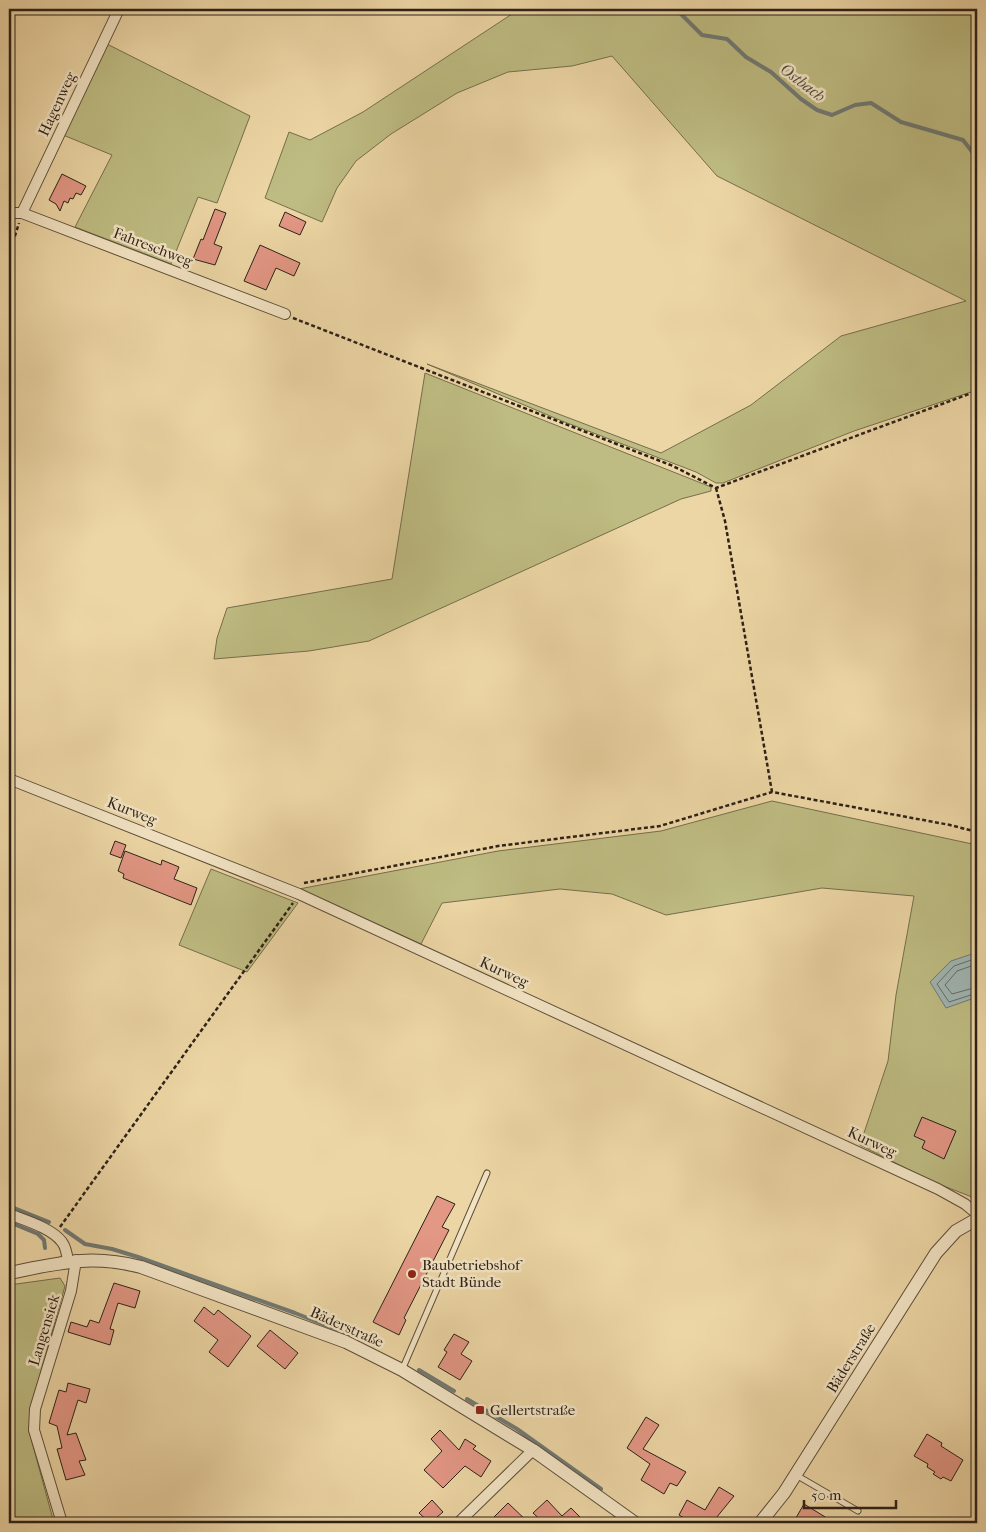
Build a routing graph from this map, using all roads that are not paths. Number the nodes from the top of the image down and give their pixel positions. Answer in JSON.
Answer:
{"nodes":[{"id":1,"x":119,"y":9,"type":"edge"},
{"id":2,"x":9,"y":213,"type":"edge"},
{"id":3,"x":22,"y":213,"type":"junction"},
{"id":4,"x":285,"y":314,"type":"road end"},
{"id":5,"x":9,"y":779,"type":"edge"},
{"id":6,"x":487,"y":1173,"type":"dead end"},
{"id":7,"x":9,"y":1214,"type":"edge"},
{"id":8,"x":977,"y":1214,"type":"edge"},
{"id":9,"x":977,"y":1219,"type":"edge"},
{"id":10,"x":72,"y":1261,"type":"junction"},
{"id":11,"x":9,"y":1273,"type":"edge"},
{"id":12,"x":402,"y":1370,"type":"junction"},
{"id":13,"x":533,"y":1450,"type":"junction"},
{"id":14,"x":796,"y":1475,"type":"junction"},
{"id":15,"x":858,"y":1511,"type":"dead end"},
{"id":16,"x":62,"y":1523,"type":"edge"},
{"id":17,"x":458,"y":1523,"type":"edge"},
{"id":18,"x":635,"y":1523,"type":"edge"},
{"id":19,"x":760,"y":1523,"type":"edge"}],
"edges":[{"from":1,"to":3,"type":"street","name":"Hagenweg"},
{"from":2,"to":3,"type":"street","name":"Fahreschweg"},
{"from":3,"to":4,"type":"street","name":"Fahreschweg"},
{"from":5,"to":8,"type":"street","name":"Kurweg"},
{"from":6,"to":12,"type":"lane"},
{"from":7,"to":10,"type":"street"},
{"from":9,"to":14,"type":"street","name":"Bäderstraße"},
{"from":10,"to":11,"type":"street","name":"Bäderstraße"},
{"from":10,"to":12,"type":"street","name":"Bäderstraße"},
{"from":10,"to":16,"type":"street","name":"Langensiek"},
{"from":12,"to":13,"type":"street","name":"Bäderstraße"},
{"from":13,"to":17,"type":"street"},
{"from":13,"to":18,"type":"street","name":"Bäderstraße"},
{"from":14,"to":15,"type":"lane"},
{"from":14,"to":19,"type":"street","name":"Bäderstraße"}]}
